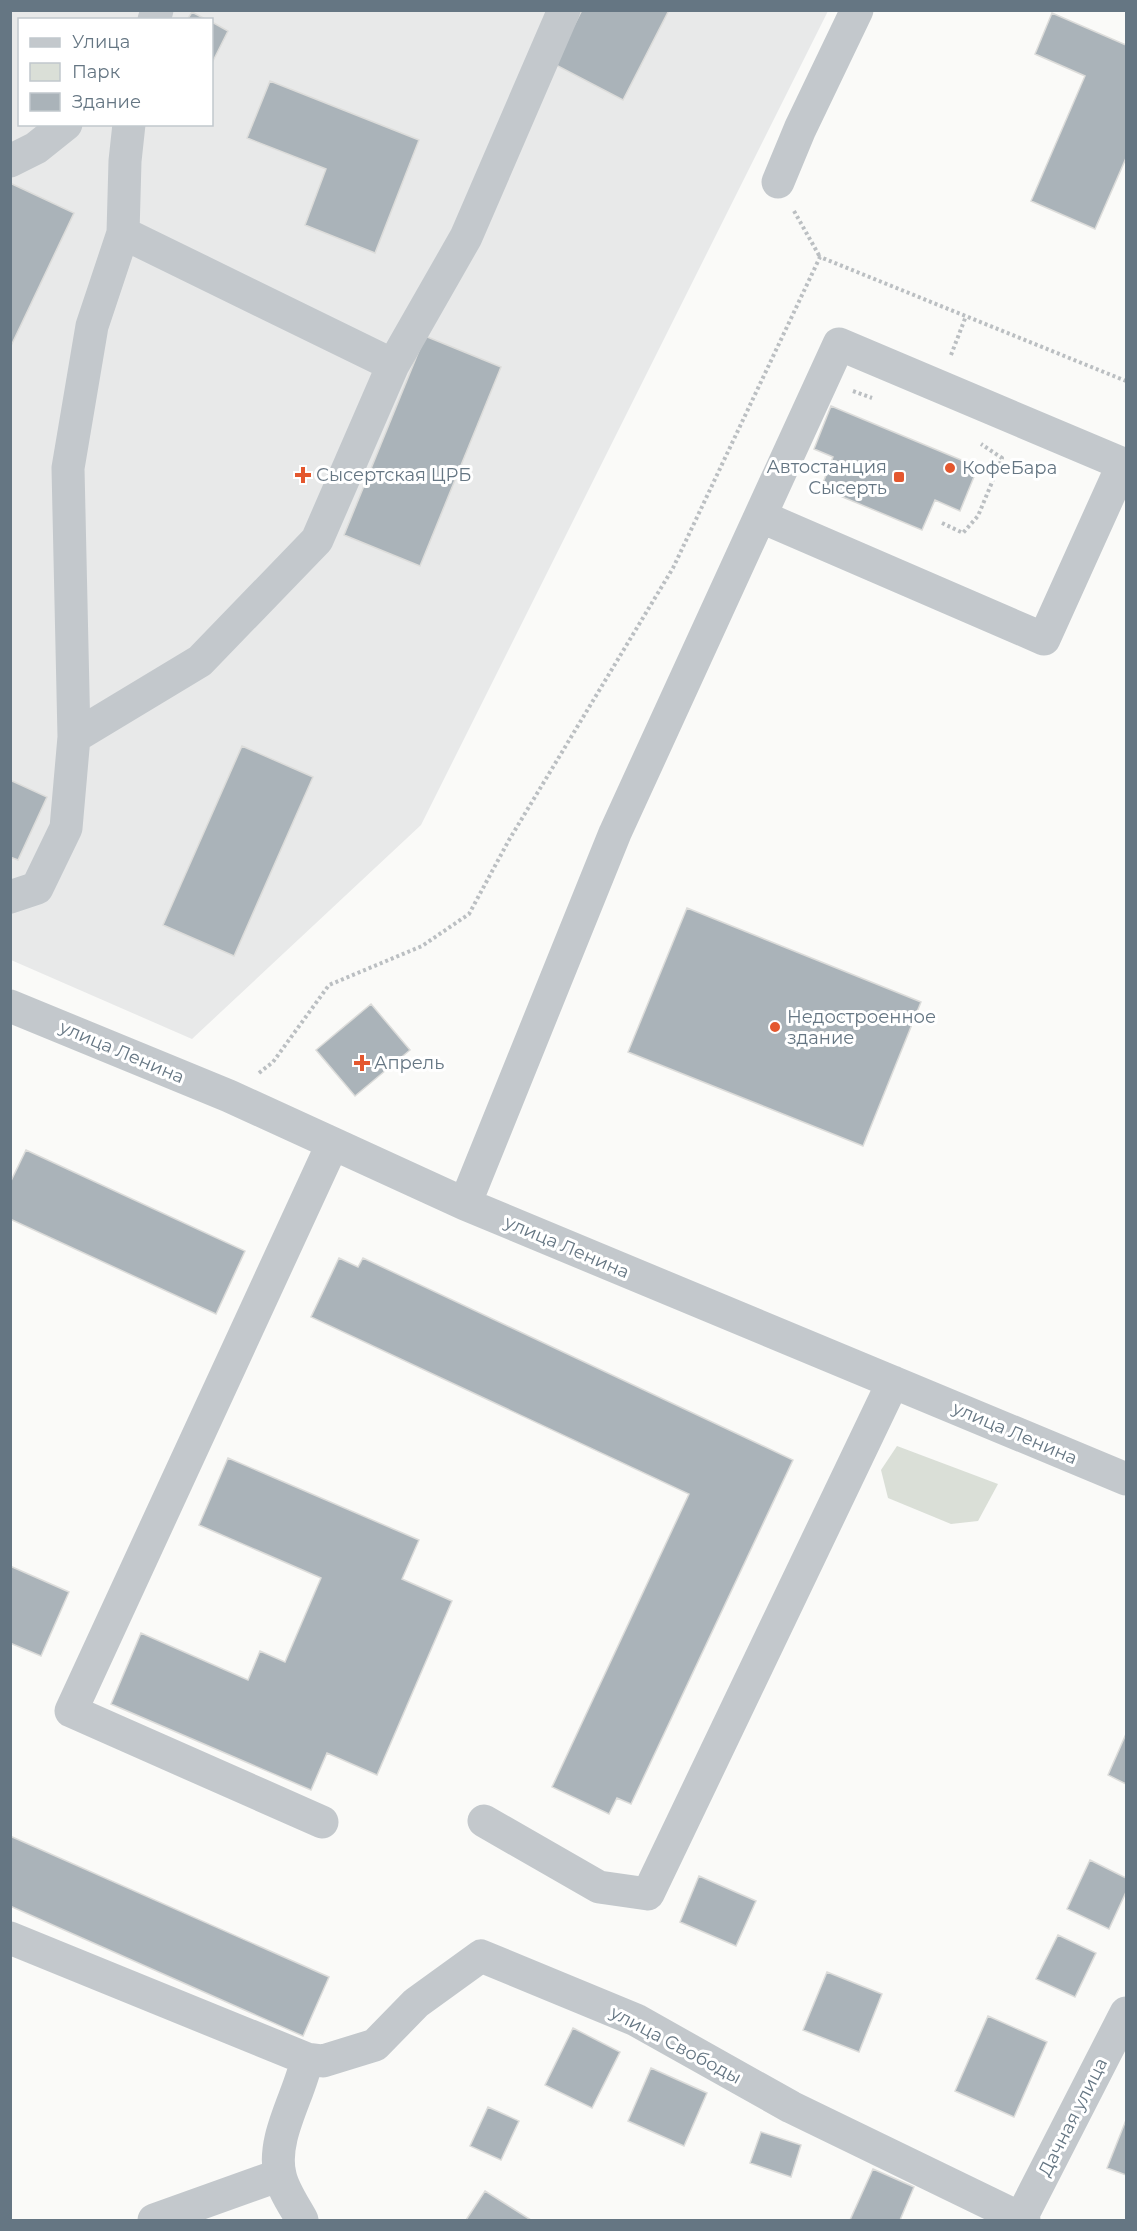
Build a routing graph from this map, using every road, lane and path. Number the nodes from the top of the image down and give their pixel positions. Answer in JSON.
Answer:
{"nodes":[{"id":1,"x":564,"y":10,"type":"edge"},
{"id":2,"x":857,"y":10,"type":"edge"},
{"id":3,"x":64,"y":126,"type":"edge"},
{"id":4,"x":129,"y":126,"type":"edge"},
{"id":5,"x":10,"y":161,"type":"edge"},
{"id":6,"x":778,"y":182,"type":"joint"},
{"id":7,"x":123,"y":233,"type":"junction"},
{"id":8,"x":820,"y":257,"type":"dead end"},
{"id":9,"x":393,"y":365,"type":"junction"},
{"id":10,"x":848,"y":389,"type":"dead end"},
{"id":11,"x":879,"y":400,"type":"dead end"},
{"id":12,"x":975,"y":440,"type":"dead end"},
{"id":13,"x":762,"y":517,"type":"junction"},
{"id":14,"x":942,"y":523,"type":"dead end"},
{"id":15,"x":74,"y":737,"type":"junction"},
{"id":16,"x":10,"y":897,"type":"edge"},
{"id":17,"x":469,"y":914,"type":"dead end"},
{"id":18,"x":10,"y":1006,"type":"edge"},
{"id":19,"x":229,"y":1096,"type":"junction"},
{"id":20,"x":332,"y":1145,"type":"junction"},
{"id":21,"x":465,"y":1204,"type":"junction"},
{"id":22,"x":893,"y":1382,"type":"junction"},
{"id":23,"x":1126,"y":1479,"type":"edge"},
{"id":24,"x":484,"y":1821,"type":"dead end"},
{"id":25,"x":322,"y":1822,"type":"dead end"},
{"id":26,"x":10,"y":1938,"type":"edge"},
{"id":27,"x":1126,"y":2013,"type":"edge"},
{"id":28,"x":307,"y":2059,"type":"junction"},
{"id":29,"x":279,"y":2175,"type":"junction"},
{"id":30,"x":154,"y":2220,"type":"edge"},
{"id":31,"x":302,"y":2220,"type":"edge"},
{"id":32,"x":1021,"y":2220,"type":"edge"}],
"edges":[{"from":1,"to":9,"type":"street"},
{"from":2,"to":6,"type":"street"},
{"from":3,"to":5,"type":"street"},
{"from":4,"to":7,"type":"street"},
{"from":6,"to":8,"type":"path"},
{"from":7,"to":9,"type":"street"},
{"from":7,"to":15,"type":"street"},
{"from":9,"to":15,"type":"street"},
{"from":10,"to":11,"type":"path"},
{"from":12,"to":14,"type":"path"},
{"from":13,"to":13,"type":"street"},
{"from":13,"to":21,"type":"street"},
{"from":15,"to":16,"type":"street"},
{"from":17,"to":19,"type":"path"},
{"from":18,"to":19,"type":"street","name":"улица Ленина"},
{"from":19,"to":20,"type":"street","name":"улица Ленина"},
{"from":20,"to":21,"type":"street","name":"улица Ленина"},
{"from":20,"to":25,"type":"street"},
{"from":21,"to":22,"type":"street","name":"улица Ленина"},
{"from":22,"to":23,"type":"street","name":"улица Ленина"},
{"from":22,"to":24,"type":"street"},
{"from":26,"to":28,"type":"street"},
{"from":27,"to":32,"type":"street","name":"Дачная улица"},
{"from":28,"to":29,"type":"street"},
{"from":28,"to":32,"type":"street","name":"улица Свободы"},
{"from":29,"to":30,"type":"street"},
{"from":29,"to":31,"type":"street"}]}
